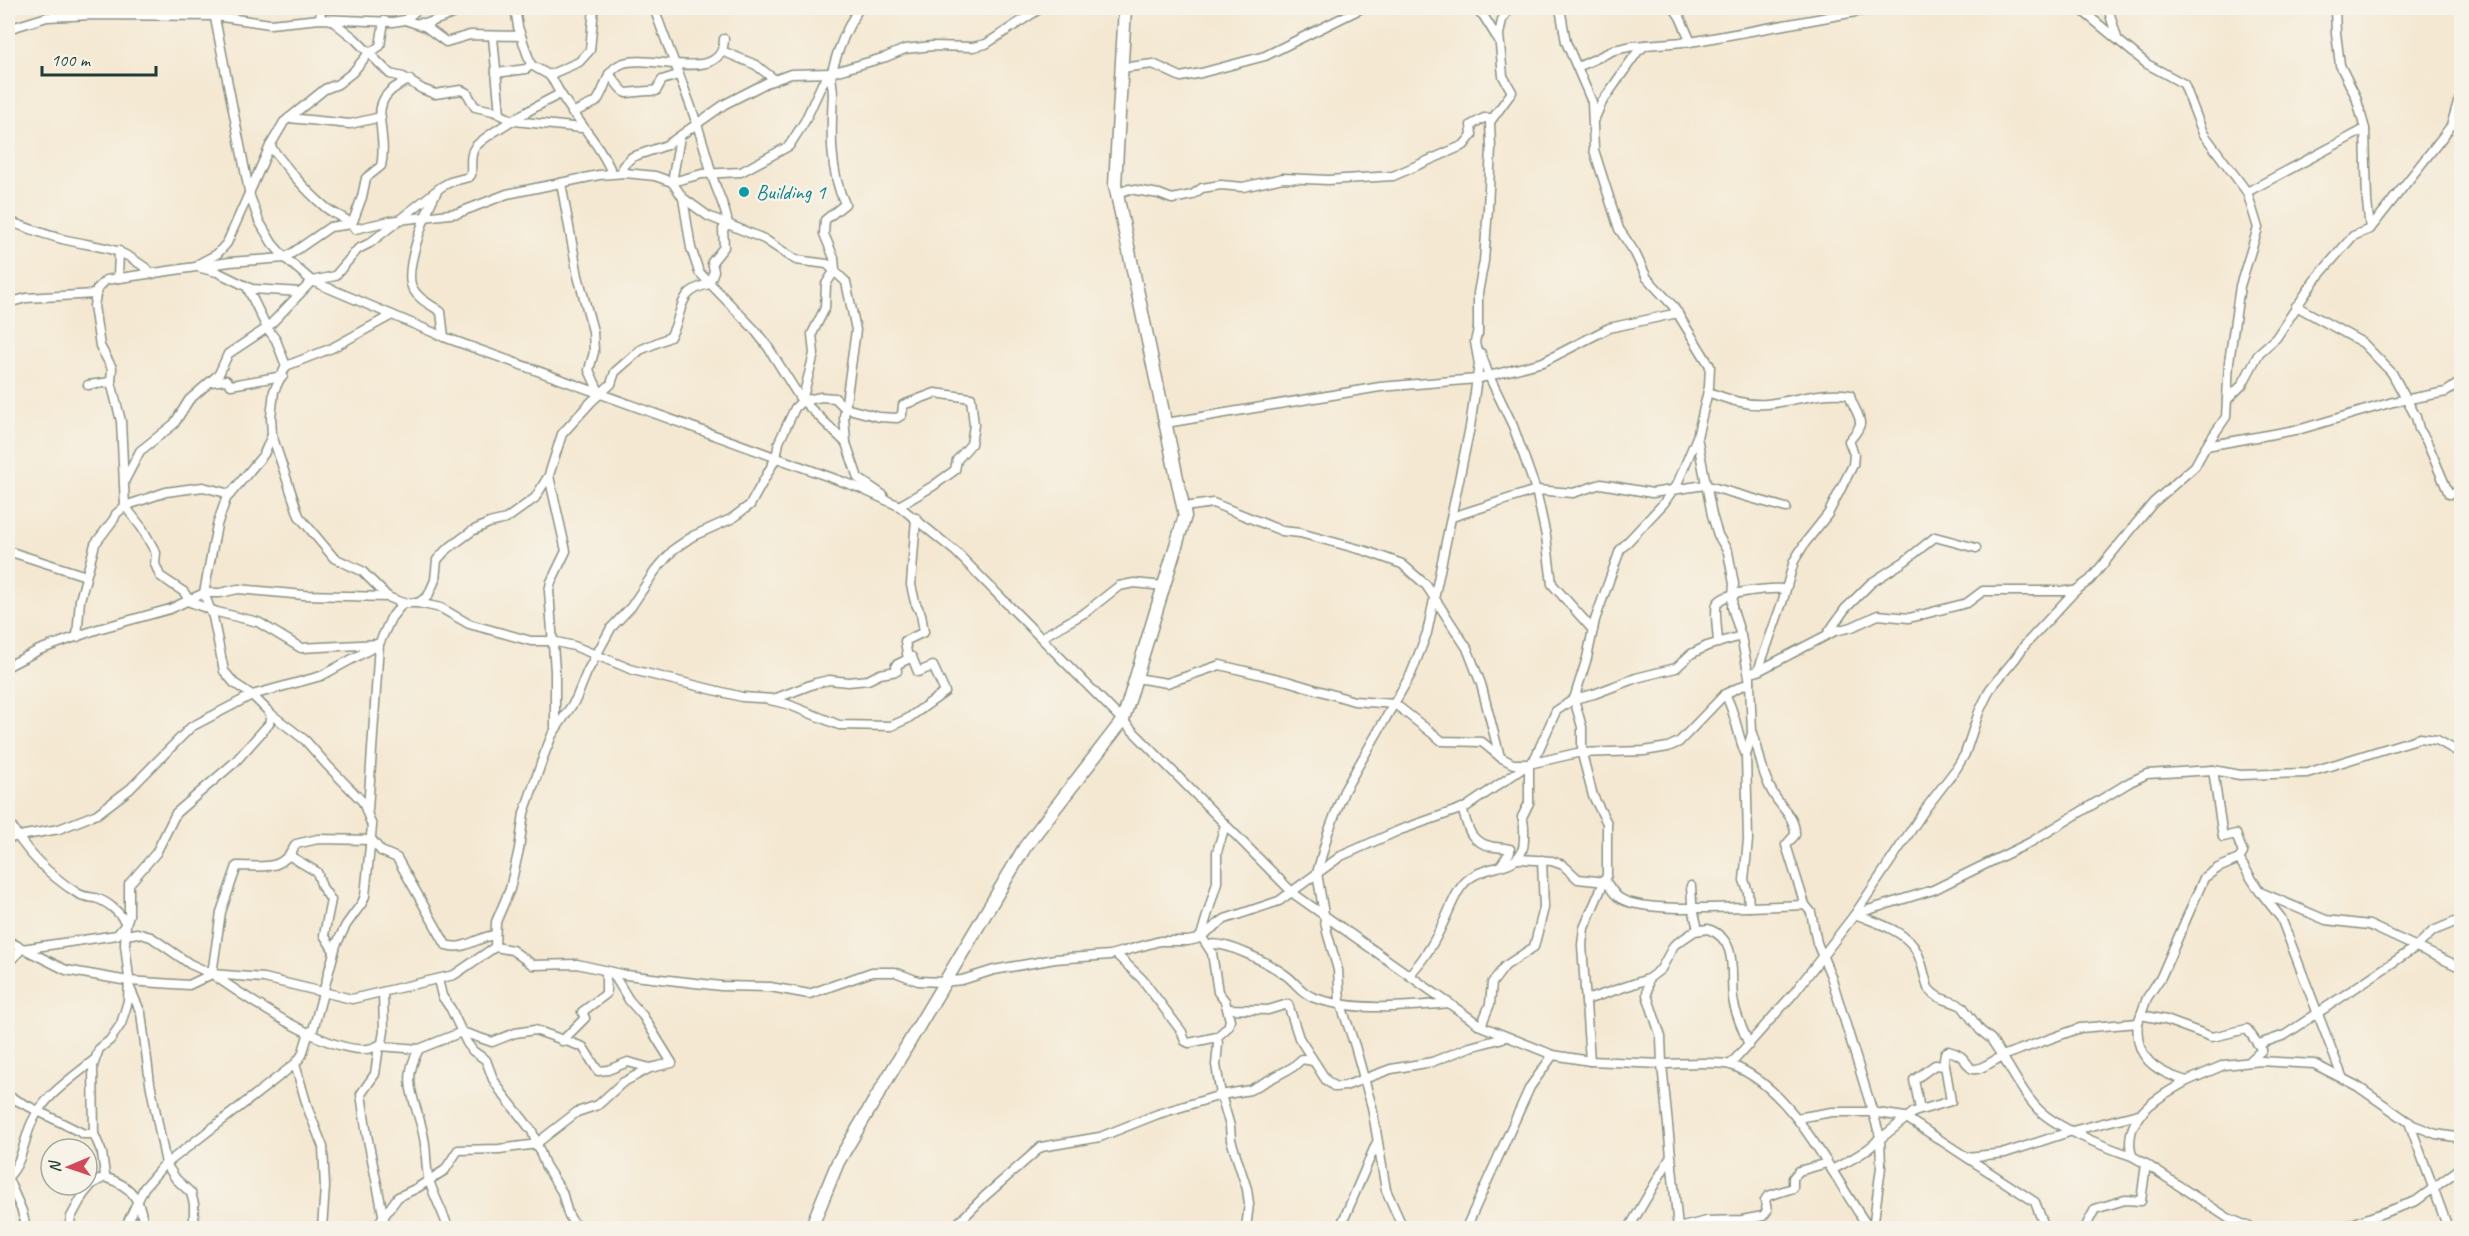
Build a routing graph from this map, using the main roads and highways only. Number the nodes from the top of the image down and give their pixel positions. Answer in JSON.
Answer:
{"nodes":[{"id":1,"x":1125,"y":8,"type":"edge"},
{"id":2,"x":811,"y":1228,"type":"edge"}],
"edges":[{"from":1,"to":2,"type":"main road"}]}
